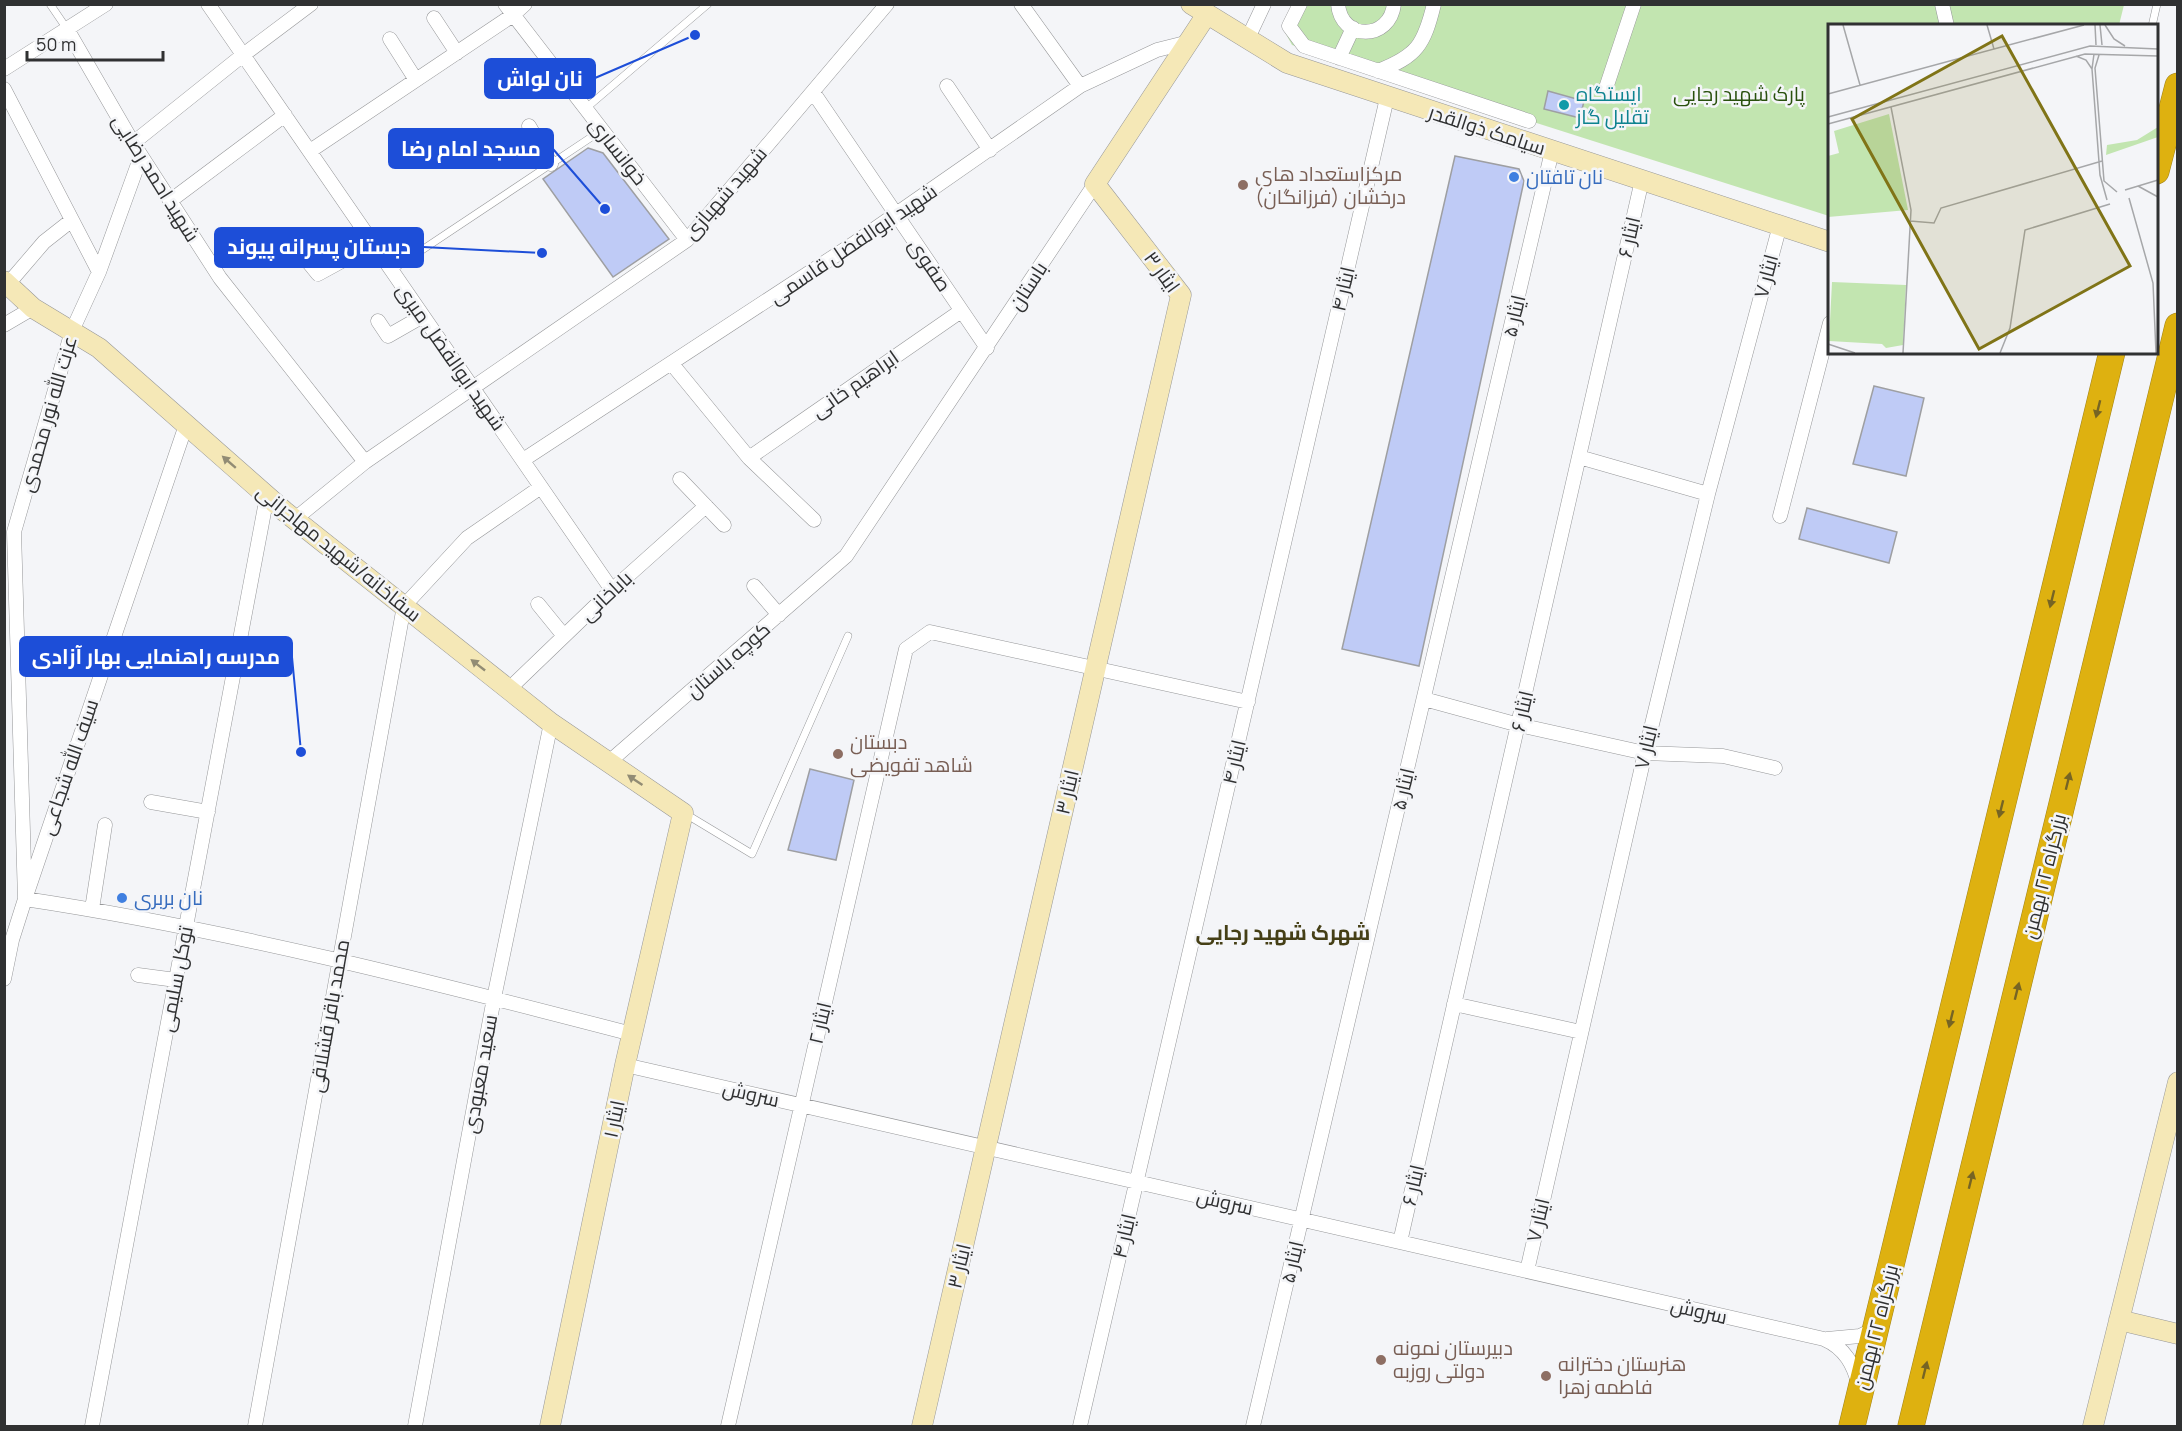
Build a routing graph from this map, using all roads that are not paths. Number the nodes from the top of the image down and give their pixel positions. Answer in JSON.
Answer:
{"nodes":[{"id":1,"x":50,"y":4,"type":"edge"},
{"id":2,"x":106,"y":4,"type":"edge"},
{"id":3,"x":208,"y":4,"type":"edge"},
{"id":4,"x":311,"y":4,"type":"edge"},
{"id":5,"x":525,"y":4,"type":"edge"},
{"id":6,"x":708,"y":4,"type":"edge"},
{"id":7,"x":887,"y":4,"type":"edge"},
{"id":8,"x":1021,"y":4,"type":"edge"},
{"id":9,"x":1264,"y":4,"type":"edge"},
{"id":10,"x":1300,"y":4,"type":"edge"},
{"id":11,"x":1338,"y":4,"type":"edge"},
{"id":12,"x":1394,"y":4,"type":"edge"},
{"id":13,"x":1434,"y":4,"type":"edge"},
{"id":14,"x":1634,"y":4,"type":"edge"},
{"id":15,"x":1942,"y":4,"type":"edge"},
{"id":16,"x":2157,"y":4,"type":"edge"},
{"id":17,"x":1199,"y":9,"type":"edge"},
{"id":18,"x":509,"y":10,"type":"edge"},
{"id":19,"x":434,"y":18,"type":"dead end"},
{"id":20,"x":1947,"y":24,"type":"edge"},
{"id":21,"x":2152,"y":24,"type":"edge"},
{"id":22,"x":1353,"y":28,"type":"junction"},
{"id":23,"x":67,"y":29,"type":"junction"},
{"id":24,"x":1248,"y":38,"type":"junction"},
{"id":25,"x":390,"y":39,"type":"dead end"},
{"id":26,"x":1189,"y":42,"type":"junction"},
{"id":27,"x":457,"y":54,"type":"junction"},
{"id":28,"x":243,"y":55,"type":"junction"},
{"id":29,"x":1339,"y":58,"type":"junction"},
{"id":30,"x":4,"y":69,"type":"edge"},
{"id":31,"x":1378,"y":71,"type":"junction"},
{"id":32,"x":416,"y":80,"type":"junction"},
{"id":33,"x":947,"y":86,"type":"dead end"},
{"id":34,"x":2178,"y":86,"type":"edge"},
{"id":35,"x":1080,"y":87,"type":"junction"},
{"id":36,"x":1606,"y":88,"type":"dead end"},
{"id":37,"x":4,"y":89,"type":"edge"},
{"id":38,"x":813,"y":92,"type":"junction"},
{"id":39,"x":1388,"y":98,"type":"junction"},
{"id":40,"x":585,"y":109,"type":"junction"},
{"id":41,"x":285,"y":115,"type":"junction"},
{"id":42,"x":1529,"y":121,"type":"dead end"},
{"id":43,"x":528,"y":126,"type":"dead end"},
{"id":44,"x":602,"y":130,"type":"junction"},
{"id":45,"x":133,"y":143,"type":"junction"},
{"id":46,"x":990,"y":150,"type":"junction"},
{"id":47,"x":310,"y":151,"type":"junction"},
{"id":48,"x":1552,"y":151,"type":"junction"},
{"id":49,"x":141,"y":156,"type":"junction"},
{"id":50,"x":551,"y":164,"type":"junction"},
{"id":51,"x":2158,"y":167,"type":"edge"},
{"id":52,"x":1642,"y":180,"type":"junction"},
{"id":53,"x":1095,"y":184,"type":"junction"},
{"id":54,"x":170,"y":201,"type":"junction"},
{"id":55,"x":896,"y":216,"type":"junction"},
{"id":56,"x":72,"y":220,"type":"junction"},
{"id":57,"x":1780,"y":225,"type":"junction"},
{"id":58,"x":687,"y":240,"type":"junction"},
{"id":59,"x":1828,"y":241,"type":"edge"},
{"id":60,"x":373,"y":244,"type":"junction"},
{"id":61,"x":305,"y":258,"type":"dead end"},
{"id":62,"x":392,"y":270,"type":"junction"},
{"id":63,"x":99,"y":272,"type":"junction"},
{"id":64,"x":6,"y":283,"type":"edge"},
{"id":65,"x":33,"y":308,"type":"junction"},
{"id":66,"x":962,"y":311,"type":"junction"},
{"id":67,"x":423,"y":316,"type":"junction"},
{"id":68,"x":378,"y":321,"type":"dead end"},
{"id":69,"x":4,"y":325,"type":"edge"},
{"id":70,"x":2178,"y":326,"type":"edge"},
{"id":71,"x":72,"y":331,"type":"junction"},
{"id":72,"x":1828,"y":331,"type":"edge"},
{"id":73,"x":987,"y":348,"type":"junction"},
{"id":74,"x":2112,"y":354,"type":"edge"},
{"id":75,"x":672,"y":364,"type":"junction"},
{"id":76,"x":472,"y":387,"type":"junction"},
{"id":77,"x":186,"y":425,"type":"junction"},
{"id":78,"x":1579,"y":457,"type":"junction"},
{"id":79,"x":749,"y":458,"type":"junction"},
{"id":80,"x":523,"y":460,"type":"junction"},
{"id":81,"x":365,"y":462,"type":"junction"},
{"id":82,"x":680,"y":479,"type":"dead end"},
{"id":83,"x":541,"y":487,"type":"junction"},
{"id":84,"x":1708,"y":494,"type":"junction"},
{"id":85,"x":267,"y":496,"type":"junction"},
{"id":86,"x":706,"y":506,"type":"junction"},
{"id":87,"x":1780,"y":516,"type":"dead end"},
{"id":88,"x":295,"y":519,"type":"junction"},
{"id":89,"x":814,"y":520,"type":"dead end"},
{"id":90,"x":724,"y":525,"type":"dead end"},
{"id":91,"x":9,"y":533,"type":"edge"},
{"id":92,"x":846,"y":556,"type":"joint"},
{"id":93,"x":754,"y":586,"type":"dead end"},
{"id":94,"x":612,"y":590,"type":"junction"},
{"id":95,"x":538,"y":604,"type":"dead end"},
{"id":96,"x":405,"y":606,"type":"junction"},
{"id":97,"x":779,"y":615,"type":"junction"},
{"id":98,"x":564,"y":636,"type":"junction"},
{"id":99,"x":848,"y":636,"type":"dead end"},
{"id":100,"x":1096,"y":668,"type":"junction"},
{"id":101,"x":509,"y":689,"type":"junction"},
{"id":102,"x":1424,"y":699,"type":"junction"},
{"id":103,"x":1248,"y":702,"type":"junction"},
{"id":104,"x":551,"y":723,"type":"junction"},
{"id":105,"x":1519,"y":725,"type":"junction"},
{"id":106,"x":1645,"y":753,"type":"junction"},
{"id":107,"x":609,"y":762,"type":"junction"},
{"id":108,"x":1775,"y":768,"type":"dead end"},
{"id":109,"x":151,"y":802,"type":"dead end"},
{"id":110,"x":208,"y":812,"type":"junction"},
{"id":111,"x":683,"y":813,"type":"junction"},
{"id":112,"x":105,"y":825,"type":"dead end"},
{"id":113,"x":25,"y":899,"type":"junction"},
{"id":114,"x":92,"y":909,"type":"junction"},
{"id":115,"x":186,"y":927,"type":"junction"},
{"id":116,"x":8,"y":940,"type":"edge"},
{"id":117,"x":339,"y":962,"type":"junction"},
{"id":118,"x":138,"y":975,"type":"dead end"},
{"id":119,"x":4,"y":979,"type":"edge"},
{"id":120,"x":176,"y":980,"type":"junction"},
{"id":121,"x":494,"y":998,"type":"junction"},
{"id":122,"x":1455,"y":1004,"type":"junction"},
{"id":123,"x":1581,"y":1032,"type":"junction"},
{"id":124,"x":632,"y":1034,"type":"junction"},
{"id":125,"x":625,"y":1065,"type":"junction"},
{"id":126,"x":2178,"y":1082,"type":"edge"},
{"id":127,"x":801,"y":1105,"type":"junction"},
{"id":128,"x":986,"y":1148,"type":"junction"},
{"id":129,"x":1137,"y":1182,"type":"junction"},
{"id":130,"x":1302,"y":1220,"type":"junction"},
{"id":131,"x":1400,"y":1242,"type":"junction"},
{"id":132,"x":1527,"y":1271,"type":"junction"},
{"id":133,"x":2119,"y":1320,"type":"junction"},
{"id":134,"x":1876,"y":1328,"type":"junction"},
{"id":135,"x":2178,"y":1334,"type":"edge"},
{"id":136,"x":1824,"y":1339,"type":"junction"},
{"id":137,"x":1860,"y":1392,"type":"junction"},
{"id":138,"x":92,"y":1426,"type":"edge"},
{"id":139,"x":255,"y":1426,"type":"edge"},
{"id":140,"x":415,"y":1426,"type":"edge"},
{"id":141,"x":550,"y":1426,"type":"edge"},
{"id":142,"x":728,"y":1426,"type":"edge"},
{"id":143,"x":922,"y":1426,"type":"edge"},
{"id":144,"x":1080,"y":1426,"type":"edge"},
{"id":145,"x":1253,"y":1426,"type":"edge"},
{"id":146,"x":1852,"y":1426,"type":"edge"},
{"id":147,"x":1911,"y":1426,"type":"edge"},
{"id":148,"x":2093,"y":1426,"type":"edge"}],
"edges":[{"from":1,"to":23,"type":"lane"},
{"from":2,"to":23,"type":"street"},
{"from":3,"to":28,"type":"street","name":"شهید ابوالفضل میری"},
{"from":4,"to":28,"type":"street"},
{"from":5,"to":18,"type":"street"},
{"from":6,"to":40,"type":"lane"},
{"from":7,"to":38,"type":"street","name":"شهید شهبازی"},
{"from":8,"to":35,"type":"street"},
{"from":9,"to":24,"type":"street"},
{"from":10,"to":29,"type":"street"},
{"from":11,"to":22,"type":"street"},
{"from":12,"to":22,"type":"street"},
{"from":13,"to":31,"type":"street"},
{"from":14,"to":36,"type":"street"},
{"from":15,"to":20,"type":"street"},
{"from":16,"to":21,"type":"lane"},
{"from":17,"to":24,"type":"street","name":"سیامک ذوالقدر"},
{"from":17,"to":26,"type":"street","name":"باستان"},
{"from":18,"to":27,"type":"street"},
{"from":18,"to":40,"type":"street","name":"خوانساری"},
{"from":19,"to":27,"type":"street"},
{"from":22,"to":29,"type":"street"},
{"from":23,"to":30,"type":"street"},
{"from":23,"to":45,"type":"street","name":"شهید احمد رضایی"},
{"from":24,"to":39,"type":"street","name":"سیامک ذوالقدر"},
{"from":25,"to":32,"type":"street"},
{"from":26,"to":35,"type":"street","name":"شهید ابوالفضل قاسمی"},
{"from":26,"to":53,"type":"street","name":"باستان"},
{"from":27,"to":32,"type":"street"},
{"from":28,"to":41,"type":"street","name":"شهید ابوالفضل میری"},
{"from":28,"to":45,"type":"street"},
{"from":29,"to":31,"type":"street"},
{"from":31,"to":42,"type":"street"},
{"from":32,"to":47,"type":"street"},
{"from":33,"to":46,"type":"street"},
{"from":34,"to":51,"type":"highway"},
{"from":35,"to":46,"type":"street","name":"شهید ابوالفضل قاسمی"},
{"from":37,"to":56,"type":"street"},
{"from":38,"to":55,"type":"street","name":"صفوی"},
{"from":38,"to":58,"type":"street","name":"شهید شهبازی"},
{"from":39,"to":48,"type":"street","name":"سیامک ذوالقدر"},
{"from":39,"to":103,"type":"street","name":"ایثار ۴"},
{"from":40,"to":44,"type":"street","name":"خوانساری"},
{"from":41,"to":47,"type":"street","name":"شهید ابوالفضل میری"},
{"from":41,"to":54,"type":"street"},
{"from":43,"to":50,"type":"street"},
{"from":44,"to":50,"type":"lane"},
{"from":44,"to":58,"type":"street","name":"خوانساری"},
{"from":45,"to":49,"type":"street","name":"شهید احمد رضایی"},
{"from":46,"to":55,"type":"street","name":"شهید ابوالفضل قاسمی"},
{"from":47,"to":60,"type":"street","name":"شهید ابوالفضل میری"},
{"from":48,"to":52,"type":"street","name":"سیامک ذوالقدر"},
{"from":48,"to":102,"type":"street","name":"ایثار ۵"},
{"from":49,"to":54,"type":"street","name":"شهید احمد رضایی"},
{"from":49,"to":63,"type":"street","name":"عزت الله نور محمدی"},
{"from":50,"to":62,"type":"lane"},
{"from":52,"to":57,"type":"street","name":"سیامک ذوالقدر"},
{"from":52,"to":78,"type":"street","name":"ایثار ۶"},
{"from":53,"to":73,"type":"street","name":"باستان"},
{"from":53,"to":100,"type":"street","name":"ایثار ۳"},
{"from":54,"to":81,"type":"street","name":"شهید احمد رضایی"},
{"from":55,"to":66,"type":"street","name":"صفوی"},
{"from":55,"to":75,"type":"street","name":"شهید ابوالفضل قاسمی"},
{"from":56,"to":63,"type":"street"},
{"from":56,"to":64,"type":"street"},
{"from":57,"to":59,"type":"street","name":"سیامک ذوالقدر"},
{"from":57,"to":84,"type":"street","name":"ایثار ۷"},
{"from":58,"to":76,"type":"street","name":"شهید شهبازی"},
{"from":60,"to":61,"type":"street"},
{"from":60,"to":62,"type":"street","name":"شهید ابوالفضل میری"},
{"from":62,"to":67,"type":"street","name":"شهید ابوالفضل میری"},
{"from":63,"to":71,"type":"street","name":"عزت الله نور محمدی"},
{"from":64,"to":65,"type":"street","name":"سقاخانه/شهید مهاجرانی"},
{"from":65,"to":69,"type":"street"},
{"from":65,"to":71,"type":"street","name":"سقاخانه/شهید مهاجرانی"},
{"from":66,"to":73,"type":"street","name":"صفوی"},
{"from":66,"to":79,"type":"street","name":"ابراهیم خانی"},
{"from":67,"to":68,"type":"street"},
{"from":67,"to":76,"type":"street","name":"شهید ابوالفضل میری"},
{"from":147,"to":70,"type":"highway","name":"بزرگراه ۲۲ بهمن","one_way":true},
{"from":71,"to":77,"type":"street","name":"سقاخانه/شهید مهاجرانی"},
{"from":71,"to":91,"type":"street","name":"عزت الله نور محمدی"},
{"from":72,"to":87,"type":"street"},
{"from":73,"to":92,"type":"street","name":"باستان"},
{"from":74,"to":134,"type":"highway","name":"بزرگراه ۲۲ بهمن","one_way":true},
{"from":75,"to":79,"type":"street"},
{"from":75,"to":80,"type":"street","name":"شهید ابوالفضل قاسمی"},
{"from":76,"to":80,"type":"street","name":"شهید ابوالفضل میری"},
{"from":76,"to":81,"type":"street","name":"شهید شهبازی"},
{"from":85,"to":77,"type":"street","name":"سقاخانه/شهید مهاجرانی","one_way":true},
{"from":77,"to":113,"type":"street","name":"سیف الله شجاعی"},
{"from":78,"to":84,"type":"street"},
{"from":78,"to":105,"type":"street","name":"ایثار ۶"},
{"from":79,"to":89,"type":"street"},
{"from":80,"to":83,"type":"street","name":"شهید ابوالفضل میری"},
{"from":81,"to":88,"type":"street","name":"شهید شهبازی"},
{"from":82,"to":86,"type":"street"},
{"from":83,"to":94,"type":"street","name":"شهید ابوالفضل میری"},
{"from":83,"to":96,"type":"street"},
{"from":84,"to":106,"type":"street","name":"ایثار ۷"},
{"from":85,"to":88,"type":"street","name":"سقاخانه/شهید مهاجرانی"},
{"from":85,"to":110,"type":"street","name":"توکل سلیمی"},
{"from":86,"to":90,"type":"street"},
{"from":86,"to":94,"type":"street","name":"باباخانی"},
{"from":88,"to":96,"type":"street","name":"سقاخانه/شهید مهاجرانی"},
{"from":91,"to":113,"type":"street","name":"عزت الله نور محمدی"},
{"from":92,"to":97,"type":"street","name":"کوچه باستان"},
{"from":93,"to":97,"type":"street"},
{"from":94,"to":98,"type":"street","name":"باباخانی"},
{"from":95,"to":98,"type":"street"},
{"from":101,"to":96,"type":"street","name":"سقاخانه/شهید مهاجرانی","one_way":true},
{"from":96,"to":117,"type":"street","name":"محمد باقر قشلاقی"},
{"from":97,"to":107,"type":"street","name":"کوچه باستان"},
{"from":98,"to":101,"type":"street","name":"باباخانی"},
{"from":99,"to":111,"type":"lane"},
{"from":100,"to":103,"type":"street"},
{"from":100,"to":127,"type":"street","name":"ایثار ۲"},
{"from":100,"to":128,"type":"street","name":"ایثار ۳"},
{"from":101,"to":104,"type":"street","name":"سقاخانه/شهید مهاجرانی"},
{"from":102,"to":105,"type":"street"},
{"from":102,"to":130,"type":"street","name":"ایثار ۵"},
{"from":103,"to":129,"type":"street","name":"ایثار ۴"},
{"from":104,"to":107,"type":"street","name":"سقاخانه/شهید مهاجرانی"},
{"from":104,"to":121,"type":"street","name":"سعید معبودی"},
{"from":105,"to":106,"type":"street"},
{"from":105,"to":122,"type":"street","name":"ایثار ۶"},
{"from":106,"to":108,"type":"street"},
{"from":106,"to":123,"type":"street","name":"ایثار ۷"},
{"from":111,"to":107,"type":"street","name":"سقاخانه/شهید مهاجرانی","one_way":true},
{"from":109,"to":110,"type":"street"},
{"from":110,"to":115,"type":"street","name":"توکل سلیمی"},
{"from":111,"to":124,"type":"street","name":"ایثار ۱"},
{"from":112,"to":114,"type":"street"},
{"from":113,"to":114,"type":"street"},
{"from":113,"to":116,"type":"street","name":"سیف الله شجاعی"},
{"from":114,"to":115,"type":"street"},
{"from":115,"to":117,"type":"street"},
{"from":115,"to":120,"type":"street","name":"توکل سلیمی"},
{"from":116,"to":119,"type":"street","name":"سیف الله شجاعی"},
{"from":117,"to":121,"type":"street"},
{"from":117,"to":139,"type":"street","name":"محمد باقر قشلاقی"},
{"from":118,"to":120,"type":"street"},
{"from":120,"to":138,"type":"street","name":"توکل سلیمی"},
{"from":121,"to":124,"type":"street"},
{"from":121,"to":140,"type":"street","name":"سعید معبودی"},
{"from":122,"to":123,"type":"street"},
{"from":122,"to":131,"type":"street","name":"ایثار ۶"},
{"from":123,"to":132,"type":"street","name":"ایثار ۷"},
{"from":124,"to":125,"type":"street","name":"ایثار ۱"},
{"from":125,"to":127,"type":"street","name":"سروش"},
{"from":125,"to":141,"type":"street","name":"ایثار ۱"},
{"from":126,"to":133,"type":"street"},
{"from":127,"to":128,"type":"street","name":"سروش"},
{"from":127,"to":142,"type":"street","name":"ایثار ۲"},
{"from":128,"to":129,"type":"street","name":"سروش"},
{"from":128,"to":143,"type":"street","name":"ایثار ۳"},
{"from":129,"to":130,"type":"street","name":"سروش"},
{"from":129,"to":144,"type":"street","name":"ایثار ۴"},
{"from":130,"to":131,"type":"street","name":"سروش"},
{"from":130,"to":145,"type":"street","name":"ایثار ۵"},
{"from":131,"to":132,"type":"street","name":"سروش"},
{"from":132,"to":136,"type":"street","name":"سروش"},
{"from":133,"to":135,"type":"street"},
{"from":133,"to":148,"type":"street"},
{"from":134,"to":136,"type":"street"},
{"from":134,"to":137,"type":"highway","name":"بزرگراه ۲۲ بهمن"},
{"from":136,"to":137,"type":"street"},
{"from":137,"to":146,"type":"highway","name":"بزرگراه ۲۲ بهمن"}]}
